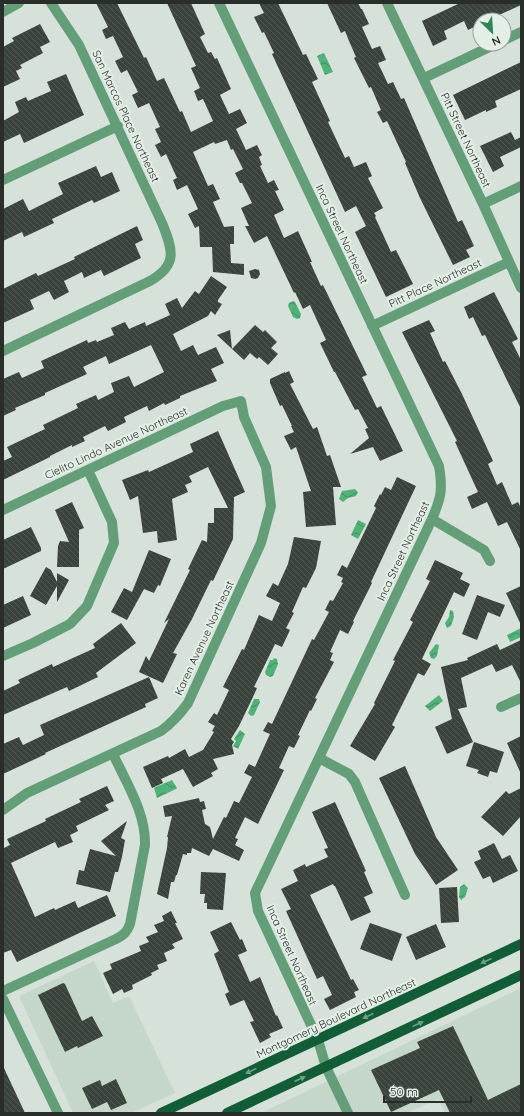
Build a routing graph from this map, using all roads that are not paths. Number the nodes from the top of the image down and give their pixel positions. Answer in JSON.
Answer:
{"nodes":[{"id":1,"x":19,"y":3,"type":"edge"},
{"id":2,"x":51,"y":3,"type":"edge"},
{"id":3,"x":219,"y":3,"type":"edge"},
{"id":4,"x":387,"y":3,"type":"edge"},
{"id":5,"x":3,"y":12,"type":"edge"},
{"id":6,"x":479,"y":52,"type":"edge"},
{"id":7,"x":424,"y":78,"type":"junction"},
{"id":8,"x":118,"y":126,"type":"junction"},
{"id":9,"x":3,"y":180,"type":"edge"},
{"id":10,"x":521,"y":186,"type":"edge"},
{"id":11,"x":483,"y":204,"type":"junction"},
{"id":12,"x":509,"y":262,"type":"junction"},
{"id":13,"x":521,"y":288,"type":"edge"},
{"id":14,"x":372,"y":326,"type":"junction"},
{"id":15,"x":3,"y":351,"type":"edge"},
{"id":16,"x":241,"y":401,"type":"joint"},
{"id":17,"x":88,"y":470,"type":"junction"},
{"id":18,"x":3,"y":510,"type":"edge"},
{"id":19,"x":432,"y":519,"type":"junction"},
{"id":20,"x":490,"y":561,"type":"dead end"},
{"id":21,"x":3,"y":656,"type":"edge"},
{"id":22,"x":521,"y":698,"type":"edge"},
{"id":23,"x":501,"y":707,"type":"dead end"},
{"id":24,"x":113,"y":754,"type":"junction"},
{"id":25,"x":319,"y":758,"type":"junction"},
{"id":26,"x":3,"y":810,"type":"edge"},
{"id":27,"x":405,"y":895,"type":"dead end"},
{"id":28,"x":520,"y":946,"type":"edge"},
{"id":29,"x":521,"y":974,"type":"edge"},
{"id":30,"x":3,"y":991,"type":"edge"},
{"id":31,"x":3,"y":999,"type":"edge"},
{"id":32,"x":318,"y":1040,"type":"junction"},
{"id":33,"x":326,"y":1068,"type":"junction"},
{"id":34,"x":58,"y":1113,"type":"edge"},
{"id":35,"x":162,"y":1113,"type":"edge"},
{"id":36,"x":227,"y":1113,"type":"edge"},
{"id":37,"x":348,"y":1113,"type":"edge"}],
"edges":[{"from":1,"to":5,"type":"street"},
{"from":2,"to":8,"type":"street","name":"San Marcos Place Northeast"},
{"from":3,"to":14,"type":"street","name":"Inca Street Northeast"},
{"from":4,"to":7,"type":"street","name":"Pitt Street Northeast"},
{"from":6,"to":7,"type":"street"},
{"from":7,"to":11,"type":"street","name":"Pitt Street Northeast"},
{"from":8,"to":9,"type":"street"},
{"from":8,"to":15,"type":"street","name":"San Marcos Place Northeast"},
{"from":10,"to":11,"type":"street"},
{"from":11,"to":12,"type":"street","name":"Pitt Street Northeast"},
{"from":12,"to":13,"type":"street","name":"Pitt Street Northeast"},
{"from":12,"to":14,"type":"street","name":"Pitt Place Northeast"},
{"from":14,"to":19,"type":"street","name":"Inca Street Northeast"},
{"from":16,"to":17,"type":"street","name":"Cielito Lindo Avenue Northeast"},
{"from":16,"to":24,"type":"street","name":"Karen Avenue Northeast"},
{"from":17,"to":18,"type":"street","name":"Cielito Lindo Avenue Northeast"},
{"from":17,"to":21,"type":"street"},
{"from":19,"to":20,"type":"street"},
{"from":19,"to":25,"type":"street","name":"Inca Street Northeast"},
{"from":22,"to":23,"type":"street"},
{"from":24,"to":26,"type":"street","name":"Karen Avenue Northeast"},
{"from":24,"to":30,"type":"street"},
{"from":25,"to":27,"type":"street"},
{"from":25,"to":32,"type":"street","name":"Inca Street Northeast"},
{"from":28,"to":32,"type":"main road","name":"Montgomery Boulevard Northeast","one_way":true},
{"from":33,"to":29,"type":"main road","one_way":true},
{"from":31,"to":34,"type":"street"},
{"from":32,"to":33,"type":"street","name":"Inca Street Northeast"},
{"from":32,"to":35,"type":"main road","name":"Montgomery Boulevard Northeast","one_way":true},
{"from":36,"to":33,"type":"main road","one_way":true},
{"from":33,"to":37,"type":"street","name":"Inca Street Northeast"}]}
